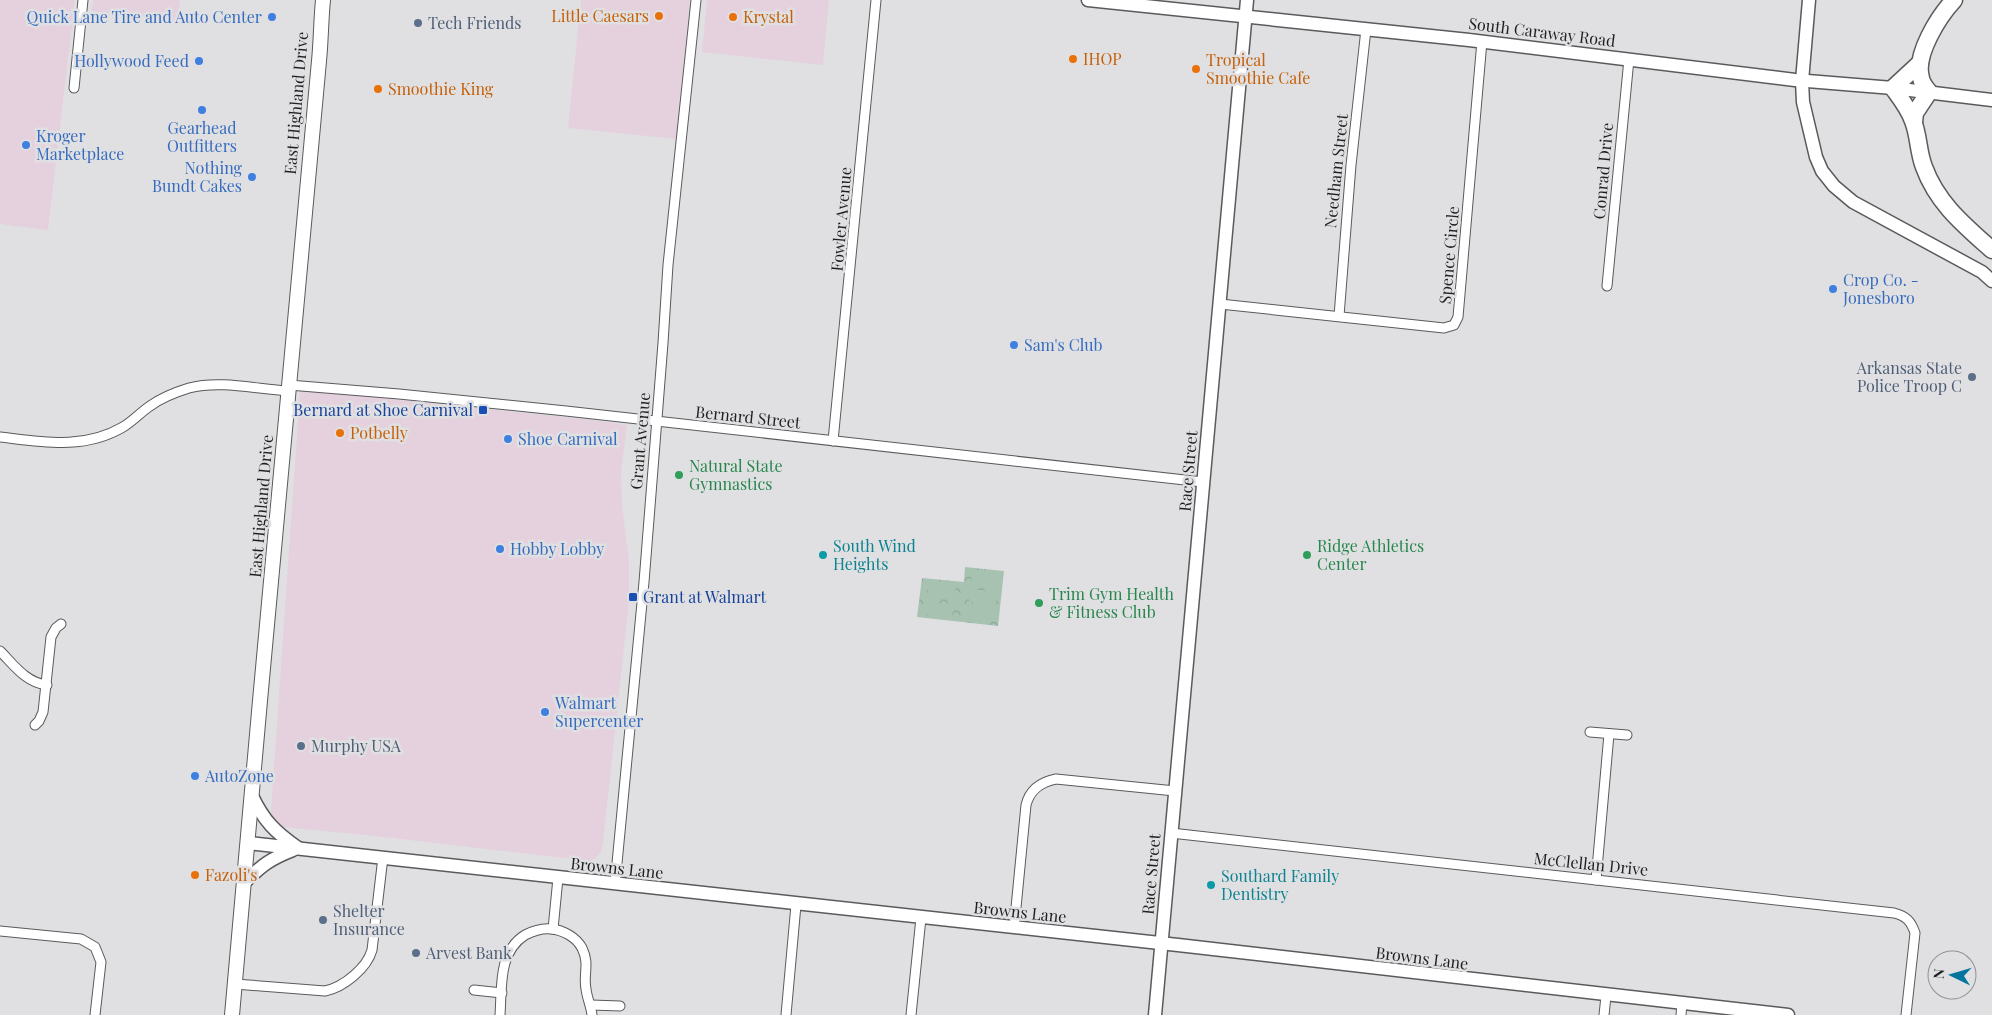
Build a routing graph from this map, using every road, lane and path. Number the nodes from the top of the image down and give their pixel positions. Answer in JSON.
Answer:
{"nodes":[{"id":1,"x":83,"y":0,"type":"edge"},
{"id":2,"x":696,"y":0,"type":"edge"},
{"id":3,"x":876,"y":0,"type":"edge"},
{"id":4,"x":1088,"y":0,"type":"edge"},
{"id":5,"x":1247,"y":0,"type":"edge"},
{"id":6,"x":1809,"y":0,"type":"edge"},
{"id":7,"x":1954,"y":0,"type":"edge"},
{"id":8,"x":323,"y":1,"type":"edge"},
{"id":9,"x":1245,"y":16,"type":"junction"},
{"id":10,"x":1366,"y":29,"type":"junction"},
{"id":11,"x":1482,"y":41,"type":"junction"},
{"id":12,"x":1629,"y":59,"type":"junction"},
{"id":13,"x":1920,"y":63,"type":"junction"},
{"id":14,"x":1802,"y":80,"type":"junction"},
{"id":15,"x":74,"y":88,"type":"dead end"},
{"id":16,"x":1893,"y":88,"type":"junction"},
{"id":17,"x":1929,"y":92,"type":"junction"},
{"id":18,"x":1992,"y":100,"type":"edge"},
{"id":19,"x":1914,"y":122,"type":"junction"},
{"id":20,"x":1992,"y":250,"type":"edge"},
{"id":21,"x":1992,"y":281,"type":"edge"},
{"id":22,"x":1607,"y":286,"type":"dead end"},
{"id":23,"x":1220,"y":304,"type":"junction"},
{"id":24,"x":1339,"y":316,"type":"junction"},
{"id":25,"x":289,"y":388,"type":"junction"},
{"id":26,"x":657,"y":422,"type":"junction"},
{"id":27,"x":0,"y":438,"type":"edge"},
{"id":28,"x":833,"y":441,"type":"junction"},
{"id":29,"x":1203,"y":482,"type":"junction"},
{"id":30,"x":61,"y":624,"type":"dead end"},
{"id":31,"x":0,"y":651,"type":"edge"},
{"id":32,"x":47,"y":685,"type":"junction"},
{"id":33,"x":35,"y":725,"type":"dead end"},
{"id":34,"x":1590,"y":732,"type":"dead end"},
{"id":35,"x":1609,"y":734,"type":"junction"},
{"id":36,"x":1627,"y":735,"type":"dead end"},
{"id":37,"x":1175,"y":791,"type":"junction"},
{"id":38,"x":252,"y":796,"type":"junction"},
{"id":39,"x":1171,"y":832,"type":"junction"},
{"id":40,"x":248,"y":843,"type":"junction"},
{"id":41,"x":298,"y":848,"type":"junction"},
{"id":42,"x":383,"y":858,"type":"junction"},
{"id":43,"x":558,"y":878,"type":"junction"},
{"id":44,"x":1596,"y":880,"type":"junction"},
{"id":45,"x":244,"y":883,"type":"junction"},
{"id":46,"x":615,"y":884,"type":"junction"},
{"id":47,"x":796,"y":904,"type":"junction"},
{"id":48,"x":921,"y":918,"type":"junction"},
{"id":49,"x":1014,"y":928,"type":"junction"},
{"id":50,"x":553,"y":929,"type":"junction"},
{"id":51,"x":0,"y":931,"type":"edge"},
{"id":52,"x":1161,"y":944,"type":"junction"},
{"id":53,"x":234,"y":984,"type":"junction"},
{"id":54,"x":474,"y":990,"type":"dead end"},
{"id":55,"x":502,"y":993,"type":"junction"},
{"id":56,"x":1606,"y":996,"type":"junction"},
{"id":57,"x":591,"y":1005,"type":"junction"},
{"id":58,"x":620,"y":1006,"type":"dead end"},
{"id":59,"x":1682,"y":1009,"type":"edge"},
{"id":60,"x":95,"y":1015,"type":"edge"},
{"id":61,"x":232,"y":1015,"type":"edge"},
{"id":62,"x":500,"y":1015,"type":"edge"},
{"id":63,"x":592,"y":1015,"type":"edge"},
{"id":64,"x":786,"y":1015,"type":"edge"},
{"id":65,"x":911,"y":1015,"type":"edge"},
{"id":66,"x":1155,"y":1015,"type":"edge"},
{"id":67,"x":1604,"y":1015,"type":"edge"},
{"id":68,"x":1788,"y":1015,"type":"edge"},
{"id":69,"x":1906,"y":1015,"type":"edge"}],
"edges":[{"from":1,"to":15,"type":"street"},
{"from":2,"to":26,"type":"street","name":"Grant Avenue"},
{"from":3,"to":28,"type":"street","name":"Fowler Avenue"},
{"from":4,"to":9,"type":"street","name":"South Caraway Road"},
{"from":5,"to":9,"type":"street","name":"Race Street"},
{"from":6,"to":14,"type":"street"},
{"from":7,"to":13,"type":"highway"},
{"from":8,"to":25,"type":"main road","name":"East Highland Drive"},
{"from":9,"to":10,"type":"street","name":"South Caraway Road"},
{"from":9,"to":23,"type":"street","name":"Race Street"},
{"from":10,"to":11,"type":"street","name":"South Caraway Road"},
{"from":10,"to":24,"type":"street","name":"Needham Street"},
{"from":11,"to":12,"type":"street","name":"South Caraway Road"},
{"from":11,"to":24,"type":"street","name":"Spence Circle"},
{"from":12,"to":14,"type":"street","name":"South Caraway Road"},
{"from":12,"to":22,"type":"street","name":"Conrad Drive"},
{"from":13,"to":16,"type":"highway"},
{"from":13,"to":17,"type":"highway"},
{"from":14,"to":16,"type":"street","name":"South Caraway Road"},
{"from":14,"to":21,"type":"street"},
{"from":16,"to":17,"type":"street","name":"South Caraway Road"},
{"from":16,"to":19,"type":"highway"},
{"from":17,"to":18,"type":"street","name":"South Caraway Road"},
{"from":17,"to":19,"type":"highway"},
{"from":19,"to":20,"type":"highway"},
{"from":23,"to":24,"type":"street","name":"Spence Circle"},
{"from":23,"to":29,"type":"street","name":"Race Street"},
{"from":25,"to":26,"type":"street","name":"Bernard Street"},
{"from":25,"to":27,"type":"street","name":"Bernard Street"},
{"from":25,"to":38,"type":"main road","name":"East Highland Drive"},
{"from":26,"to":28,"type":"street","name":"Bernard Street"},
{"from":26,"to":46,"type":"street","name":"Grant Avenue"},
{"from":28,"to":29,"type":"street","name":"Bernard Street"},
{"from":29,"to":37,"type":"street","name":"Race Street"},
{"from":30,"to":32,"type":"street"},
{"from":31,"to":32,"type":"street"},
{"from":32,"to":33,"type":"street"},
{"from":34,"to":35,"type":"street"},
{"from":35,"to":36,"type":"street"},
{"from":35,"to":44,"type":"street"},
{"from":37,"to":39,"type":"street","name":"Race Street"},
{"from":37,"to":49,"type":"street"},
{"from":38,"to":40,"type":"main road","name":"East Highland Drive"},
{"from":38,"to":41,"type":"street"},
{"from":39,"to":44,"type":"street","name":"McClellan Drive"},
{"from":39,"to":52,"type":"street","name":"Race Street"},
{"from":40,"to":41,"type":"street","name":"Browns Lane"},
{"from":40,"to":45,"type":"main road","name":"East Highland Drive"},
{"from":41,"to":42,"type":"street","name":"Browns Lane"},
{"from":41,"to":45,"type":"street"},
{"from":42,"to":43,"type":"street","name":"Browns Lane"},
{"from":42,"to":53,"type":"street"},
{"from":43,"to":46,"type":"street","name":"Browns Lane"},
{"from":43,"to":50,"type":"street"},
{"from":44,"to":69,"type":"street","name":"McClellan Drive"},
{"from":45,"to":53,"type":"main road","name":"East Highland Drive"},
{"from":46,"to":47,"type":"street","name":"Browns Lane"},
{"from":47,"to":48,"type":"street","name":"Browns Lane"},
{"from":47,"to":64,"type":"street"},
{"from":48,"to":49,"type":"street","name":"Browns Lane"},
{"from":48,"to":65,"type":"street"},
{"from":49,"to":52,"type":"street","name":"Browns Lane"},
{"from":50,"to":55,"type":"street"},
{"from":50,"to":57,"type":"street"},
{"from":51,"to":60,"type":"street"},
{"from":52,"to":56,"type":"street","name":"Browns Lane"},
{"from":52,"to":66,"type":"street","name":"Race Street"},
{"from":53,"to":61,"type":"main road","name":"East Highland Drive"},
{"from":54,"to":55,"type":"street"},
{"from":55,"to":62,"type":"street"},
{"from":56,"to":59,"type":"street","name":"Browns Lane"},
{"from":56,"to":67,"type":"street"},
{"from":57,"to":58,"type":"street"},
{"from":57,"to":63,"type":"street"},
{"from":59,"to":68,"type":"street","name":"Browns Lane"}]}
